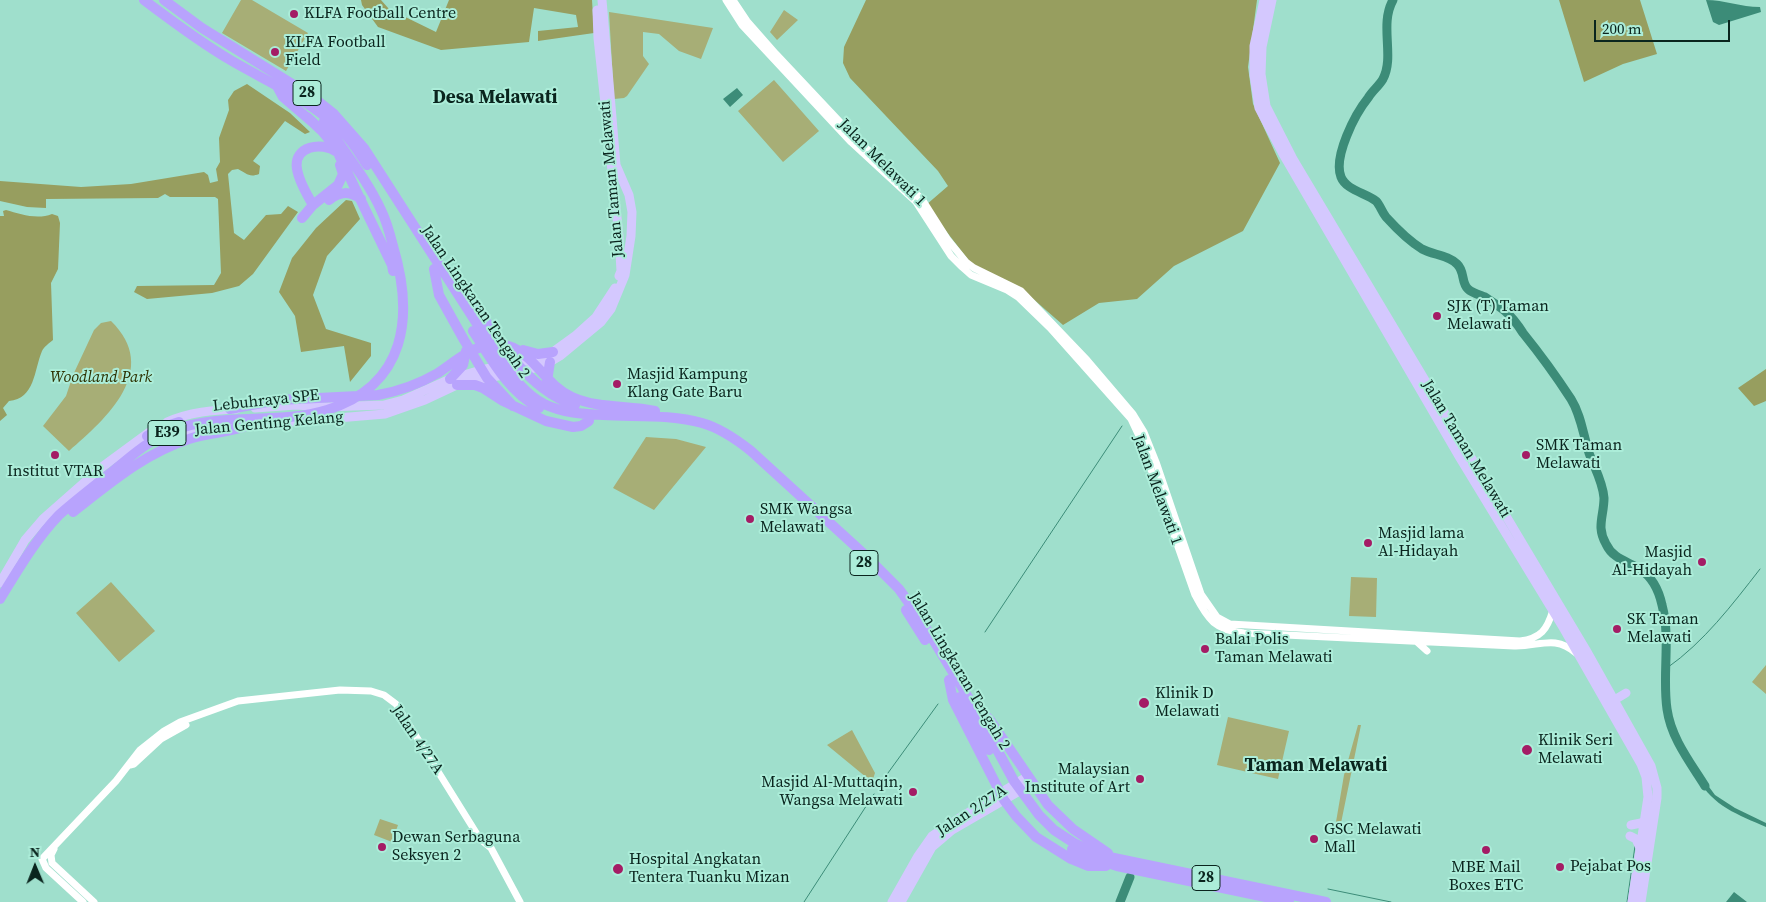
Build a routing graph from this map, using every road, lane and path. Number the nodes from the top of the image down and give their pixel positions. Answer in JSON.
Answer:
{"nodes":[{"id":1,"x":144,"y":0,"type":"edge"},
{"id":2,"x":157,"y":0,"type":"edge"},
{"id":3,"x":164,"y":0,"type":"edge"},
{"id":4,"x":596,"y":0,"type":"edge"},
{"id":5,"x":602,"y":0,"type":"edge"},
{"id":6,"x":726,"y":0,"type":"edge"},
{"id":7,"x":733,"y":0,"type":"edge"},
{"id":8,"x":1264,"y":0,"type":"edge"},
{"id":9,"x":1272,"y":0,"type":"edge"},
{"id":10,"x":277,"y":86,"type":"junction"},
{"id":11,"x":307,"y":116,"type":"junction"},
{"id":12,"x":629,"y":195,"type":"junction"},
{"id":13,"x":615,"y":198,"type":"junction"},
{"id":14,"x":361,"y":200,"type":"junction"},
{"id":15,"x":316,"y":207,"type":"junction"},
{"id":16,"x":302,"y":218,"type":"dead end"},
{"id":17,"x":389,"y":232,"type":"junction"},
{"id":18,"x":436,"y":267,"type":"junction"},
{"id":19,"x":494,"y":333,"type":"junction"},
{"id":20,"x":466,"y":344,"type":"junction"},
{"id":21,"x":553,"y":352,"type":"junction"},
{"id":22,"x":550,"y":362,"type":"junction"},
{"id":23,"x":516,"y":363,"type":"junction"},
{"id":24,"x":386,"y":365,"type":"junction"},
{"id":25,"x":524,"y":371,"type":"junction"},
{"id":26,"x":484,"y":374,"type":"junction"},
{"id":27,"x":454,"y":382,"type":"junction"},
{"id":28,"x":554,"y":396,"type":"junction"},
{"id":29,"x":514,"y":406,"type":"junction"},
{"id":30,"x":230,"y":409,"type":"junction"},
{"id":31,"x":667,"y":414,"type":"junction"},
{"id":32,"x":577,"y":417,"type":"junction"},
{"id":33,"x":677,"y":418,"type":"junction"},
{"id":34,"x":589,"y":421,"type":"junction"},
{"id":35,"x":249,"y":425,"type":"junction"},
{"id":36,"x":29,"y":552,"type":"junction"},
{"id":37,"x":0,"y":583,"type":"edge"},
{"id":38,"x":0,"y":587,"type":"edge"},
{"id":39,"x":0,"y":599,"type":"edge"},
{"id":40,"x":0,"y":605,"type":"edge"},
{"id":41,"x":1553,"y":610,"type":"junction"},
{"id":42,"x":1417,"y":642,"type":"junction"},
{"id":43,"x":1427,"y":651,"type":"dead end"},
{"id":44,"x":1580,"y":656,"type":"junction"},
{"id":45,"x":949,"y":680,"type":"junction"},
{"id":46,"x":1626,"y":693,"type":"dead end"},
{"id":47,"x":1614,"y":701,"type":"junction"},
{"id":48,"x":974,"y":707,"type":"junction"},
{"id":49,"x":1611,"y":712,"type":"junction"},
{"id":50,"x":1007,"y":776,"type":"junction"},
{"id":51,"x":1030,"y":780,"type":"junction"},
{"id":52,"x":1002,"y":796,"type":"junction"},
{"id":53,"x":1046,"y":803,"type":"junction"},
{"id":54,"x":1016,"y":816,"type":"junction"},
{"id":55,"x":1645,"y":820,"type":"junction"},
{"id":56,"x":1631,"y":825,"type":"dead end"},
{"id":57,"x":1630,"y":836,"type":"dead end"},
{"id":58,"x":58,"y":842,"type":"junction"},
{"id":59,"x":1641,"y":851,"type":"junction"},
{"id":60,"x":1116,"y":862,"type":"junction"},
{"id":61,"x":83,"y":902,"type":"edge"},
{"id":62,"x":94,"y":902,"type":"edge"},
{"id":63,"x":520,"y":902,"type":"edge"},
{"id":64,"x":892,"y":902,"type":"edge"},
{"id":65,"x":900,"y":902,"type":"edge"},
{"id":66,"x":1289,"y":902,"type":"edge"},
{"id":67,"x":1326,"y":902,"type":"edge"},
{"id":68,"x":1632,"y":902,"type":"edge"},
{"id":69,"x":1641,"y":902,"type":"edge"}],
"edges":[{"from":1,"to":10,"type":"highway","name":"Jalan Lingkaran Tengah 2","number":"28"},
{"from":2,"to":17,"type":"highway","name":"Lebuhraya SPE","number":"E39"},
{"from":3,"to":18,"type":"highway","name":"Jalan Lingkaran Tengah 2","number":"28"},
{"from":4,"to":13,"type":"main road","name":"Jalan Taman Melawati"},
{"from":5,"to":12,"type":"main road","name":"Jalan Taman Melawati"},
{"from":6,"to":42,"type":"street","name":"Jalan Melawati 1"},
{"from":7,"to":41,"type":"street","name":"Jalan Melawati 1"},
{"from":8,"to":41,"type":"main road","name":"Jalan Taman Melawati"},
{"from":9,"to":47,"type":"main road","name":"Jalan Taman Melawati"},
{"from":10,"to":11,"type":"highway"},
{"from":10,"to":18,"type":"highway","name":"Jalan Lingkaran Tengah 2","number":"28"},
{"from":11,"to":14,"type":"highway","name":"Lebuhraya SPE","number":"E39"},
{"from":11,"to":15,"type":"highway"},
{"from":12,"to":13,"type":"main road"},
{"from":12,"to":22,"type":"main road","name":"Jalan Taman Melawati"},
{"from":13,"to":21,"type":"main road","name":"Jalan Taman Melawati"},
{"from":14,"to":15,"type":"highway"},
{"from":14,"to":24,"type":"highway","name":"Lebuhraya SPE","number":"E39"},
{"from":15,"to":16,"type":"highway"},
{"from":15,"to":17,"type":"highway"},
{"from":17,"to":24,"type":"highway","name":"Lebuhraya SPE","number":"E39"},
{"from":18,"to":19,"type":"highway","name":"Jalan Lingkaran Tengah 2"},
{"from":18,"to":20,"type":"highway"},
{"from":18,"to":32,"type":"highway","name":"Jalan Lingkaran Tengah 2","number":"28"},
{"from":18,"to":32,"type":"highway","name":"Jalan Lingkaran Tengah 2","number":"28"},
{"from":19,"to":20,"type":"highway"},
{"from":19,"to":21,"type":"highway"},
{"from":19,"to":23,"type":"highway","name":"Jalan Lingkaran Tengah 2"},
{"from":20,"to":26,"type":"highway"},
{"from":20,"to":27,"type":"highway"},
{"from":21,"to":23,"type":"main road","name":"Jalan Taman Melawati"},
{"from":22,"to":25,"type":"main road","name":"Jalan Taman Melawati"},
{"from":22,"to":28,"type":"highway"},
{"from":23,"to":25,"type":"highway","name":"Jalan Lingkaran Tengah 2"},
{"from":23,"to":26,"type":"main road","name":"Jalan Taman Melawati"},
{"from":24,"to":36,"type":"highway","name":"Lebuhraya SPE","number":"E39"},
{"from":24,"to":38,"type":"highway","name":"Lebuhraya SPE","number":"E39"},
{"from":25,"to":26,"type":"main road","name":"Jalan Taman Melawati"},
{"from":25,"to":28,"type":"highway","name":"Jalan Lingkaran Tengah 2"},
{"from":26,"to":27,"type":"main road","name":"Jalan Genting Kelang"},
{"from":26,"to":29,"type":"highway"},
{"from":27,"to":29,"type":"highway"},
{"from":27,"to":30,"type":"main road","name":"Jalan Genting Kelang"},
{"from":27,"to":35,"type":"main road","name":"Jalan Genting Kelang"},
{"from":28,"to":31,"type":"highway","name":"Jalan Lingkaran Tengah 2","number":"28"},
{"from":29,"to":34,"type":"highway"},
{"from":30,"to":31,"type":"highway"},
{"from":30,"to":37,"type":"main road","name":"Jalan Genting Kelang"},
{"from":31,"to":33,"type":"highway","name":"Jalan Lingkaran Tengah 2","number":"28"},
{"from":32,"to":33,"type":"highway","name":"Jalan Lingkaran Tengah 2","number":"28"},
{"from":32,"to":34,"type":"highway","name":"Jalan Lingkaran Tengah 2","number":"28"},
{"from":33,"to":48,"type":"highway","name":"Jalan Lingkaran Tengah 2","number":"28"},
{"from":34,"to":45,"type":"highway","name":"Jalan Lingkaran Tengah 2","number":"28"},
{"from":35,"to":36,"type":"highway","number":"E39"},
{"from":35,"to":40,"type":"main road","name":"Jalan Genting Kelang"},
{"from":36,"to":39,"type":"highway","name":"Lebuhraya SPE","number":"E39"},
{"from":41,"to":44,"type":"main road","name":"Jalan Taman Melawati"},
{"from":42,"to":43,"type":"street"},
{"from":42,"to":44,"type":"street","name":"Jalan Melawati 1"},
{"from":44,"to":49,"type":"main road","name":"Jalan Taman Melawati"},
{"from":45,"to":50,"type":"highway","name":"Jalan Lingkaran Tengah 2","number":"28"},
{"from":45,"to":52,"type":"highway"},
{"from":46,"to":47,"type":"main road"},
{"from":47,"to":49,"type":"main road"},
{"from":47,"to":69,"type":"main road","name":"Jalan Taman Melawati"},
{"from":48,"to":50,"type":"highway","name":"Jalan Lingkaran Tengah 2","number":"28"},
{"from":48,"to":51,"type":"highway"},
{"from":49,"to":55,"type":"main road","name":"Jalan Taman Melawati"},
{"from":50,"to":60,"type":"highway","name":"Jalan Lingkaran Tengah 2","number":"28"},
{"from":50,"to":60,"type":"highway","name":"Jalan Lingkaran Tengah 2","number":"28"},
{"from":51,"to":52,"type":"main road","name":"Jalan 2/27A"},
{"from":51,"to":53,"type":"highway"},
{"from":52,"to":54,"type":"highway"},
{"from":52,"to":64,"type":"main road","name":"Jalan 2/27A"},
{"from":52,"to":65,"type":"main road","name":"Jalan 2/27A"},
{"from":53,"to":54,"type":"highway"},
{"from":53,"to":60,"type":"highway"},
{"from":54,"to":60,"type":"highway"},
{"from":55,"to":56,"type":"main road"},
{"from":55,"to":59,"type":"main road","name":"Jalan Taman Melawati"},
{"from":57,"to":59,"type":"main road"},
{"from":58,"to":61,"type":"street","name":"Jalan 4/27A"},
{"from":58,"to":62,"type":"street"},
{"from":58,"to":63,"type":"street","name":"Jalan 4/27A"},
{"from":59,"to":68,"type":"main road","name":"Jalan Taman Melawati"},
{"from":60,"to":66,"type":"highway","name":"Jalan Lingkaran Tengah 2","number":"28"},
{"from":60,"to":67,"type":"highway","name":"Jalan Lingkaran Tengah 2","number":"28"}]}
